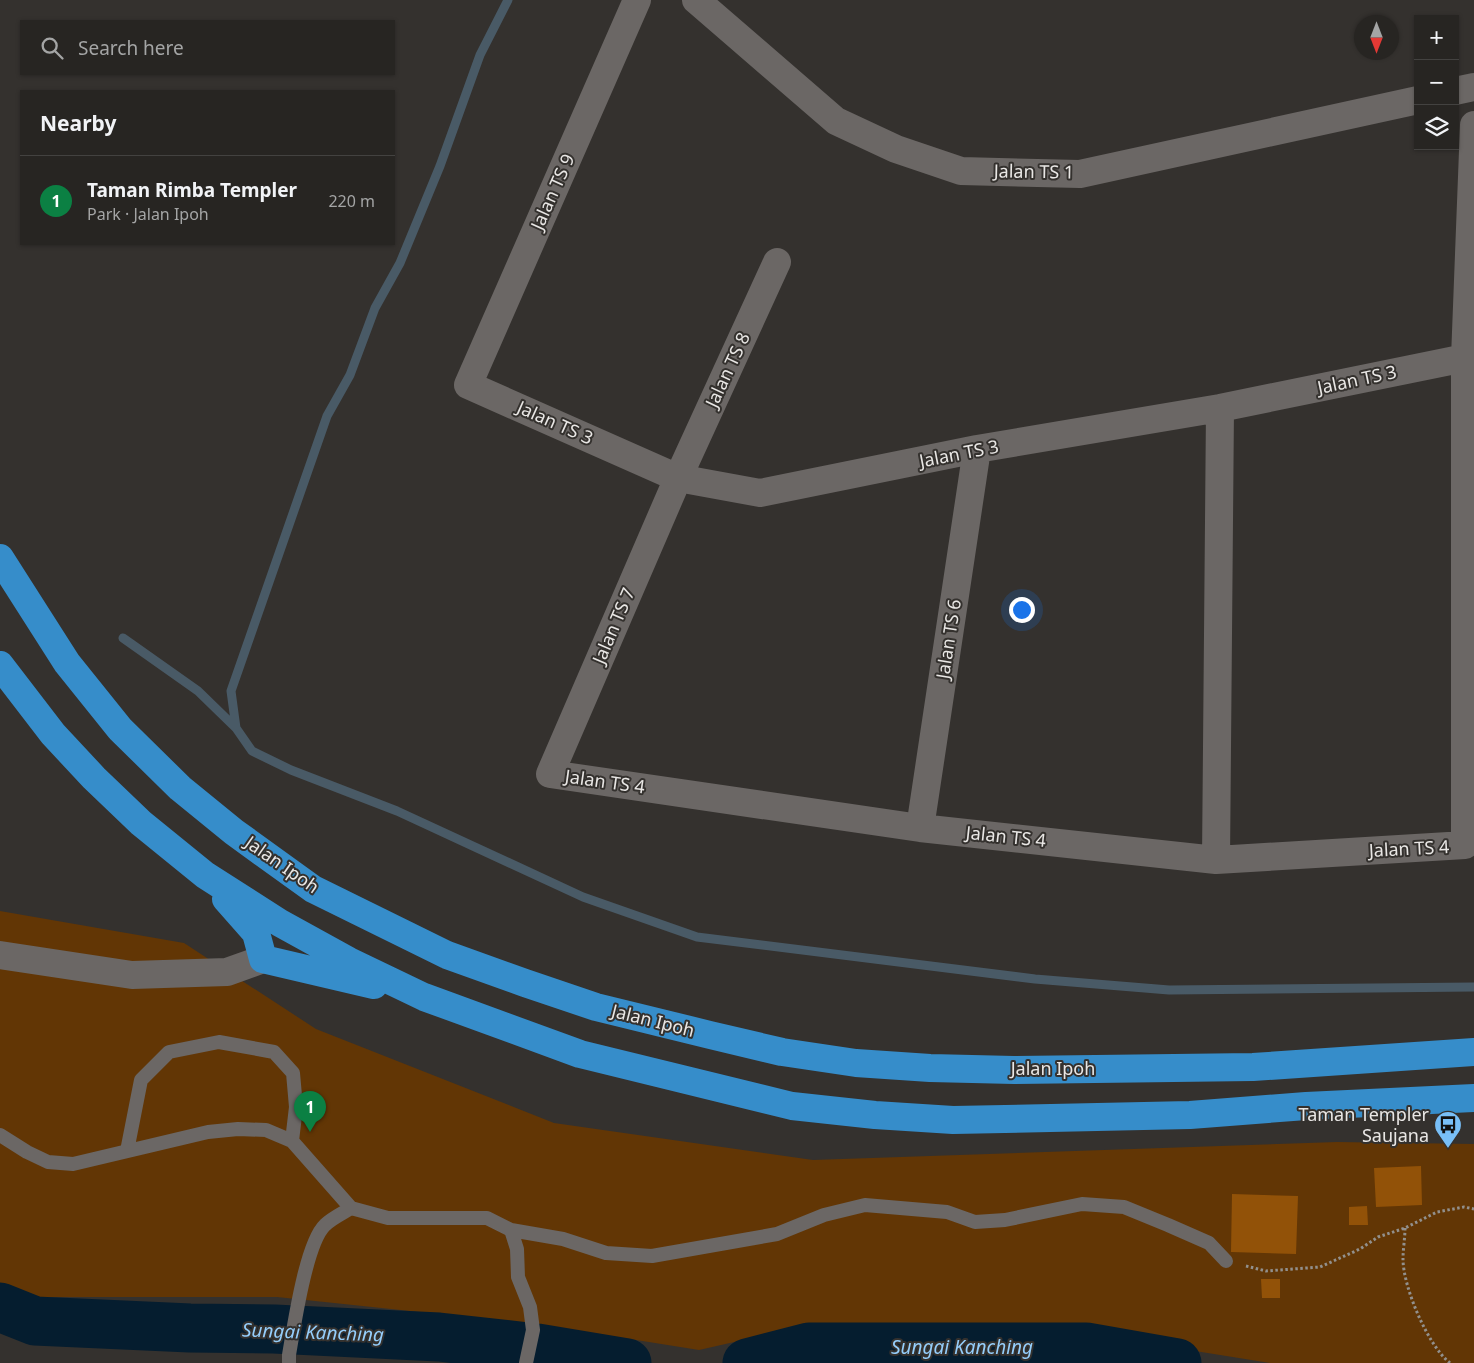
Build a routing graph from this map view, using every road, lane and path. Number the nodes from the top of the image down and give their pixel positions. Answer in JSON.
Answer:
{"nodes":[{"id":1,"x":637,"y":0,"type":"edge"},
{"id":2,"x":696,"y":0,"type":"edge"},
{"id":3,"x":1474,"y":87,"type":"edge"},
{"id":4,"x":1459,"y":91,"type":"edge"},
{"id":5,"x":1414,"y":101,"type":"edge"},
{"id":6,"x":1474,"y":125,"type":"edge"},
{"id":7,"x":778,"y":262,"type":"dead end"},
{"id":8,"x":1465,"y":358,"type":"junction"},
{"id":9,"x":468,"y":385,"type":"joint"},
{"id":10,"x":1220,"y":408,"type":"junction"},
{"id":11,"x":977,"y":450,"type":"junction"},
{"id":12,"x":678,"y":478,"type":"junction"},
{"id":13,"x":0,"y":558,"type":"edge"},
{"id":14,"x":0,"y":665,"type":"edge"},
{"id":15,"x":550,"y":774,"type":"joint"},
{"id":16,"x":920,"y":828,"type":"junction"},
{"id":17,"x":1216,"y":860,"type":"junction"},
{"id":18,"x":205,"y":875,"type":"junction"},
{"id":19,"x":0,"y":955,"type":"edge"},
{"id":20,"x":262,"y":959,"type":"junction"},
{"id":21,"x":424,"y":997,"type":"junction"},
{"id":22,"x":1474,"y":1052,"type":"edge"},
{"id":23,"x":1474,"y":1098,"type":"edge"},
{"id":24,"x":0,"y":1135,"type":"edge"},
{"id":25,"x":292,"y":1141,"type":"junction"},
{"id":26,"x":127,"y":1151,"type":"junction"},
{"id":27,"x":351,"y":1208,"type":"junction"},
{"id":28,"x":1474,"y":1209,"type":"edge"},
{"id":29,"x":1405,"y":1228,"type":"junction"},
{"id":30,"x":511,"y":1230,"type":"junction"},
{"id":31,"x":1226,"y":1261,"type":"joint"},
{"id":32,"x":289,"y":1359,"type":"edge"},
{"id":33,"x":526,"y":1363,"type":"edge"},
{"id":34,"x":1450,"y":1363,"type":"edge"}],
"edges":[{"from":1,"to":9,"type":"street","name":"Jalan TS 9"},
{"from":2,"to":5,"type":"street","name":"Jalan TS 1"},
{"from":3,"to":4,"type":"street"},
{"from":6,"to":8,"type":"street"},
{"from":7,"to":12,"type":"street","name":"Jalan TS 8"},
{"from":8,"to":10,"type":"street","name":"Jalan TS 3"},
{"from":8,"to":17,"type":"street","name":"Jalan TS 4"},
{"from":9,"to":12,"type":"street","name":"Jalan TS 3"},
{"from":10,"to":11,"type":"street","name":"Jalan TS 3"},
{"from":10,"to":17,"type":"street"},
{"from":11,"to":12,"type":"street","name":"Jalan TS 3"},
{"from":11,"to":16,"type":"street","name":"Jalan TS 6"},
{"from":12,"to":15,"type":"street","name":"Jalan TS 7"},
{"from":13,"to":22,"type":"highway","name":"Jalan Ipoh"},
{"from":14,"to":18,"type":"highway"},
{"from":15,"to":16,"type":"street","name":"Jalan TS 4"},
{"from":16,"to":17,"type":"street","name":"Jalan TS 4"},
{"from":18,"to":20,"type":"highway"},
{"from":18,"to":21,"type":"highway"},
{"from":19,"to":20,"type":"street"},
{"from":20,"to":21,"type":"highway"},
{"from":21,"to":23,"type":"highway"},
{"from":24,"to":26,"type":"lane"},
{"from":25,"to":26,"type":"lane"},
{"from":25,"to":26,"type":"lane"},
{"from":25,"to":27,"type":"lane"},
{"from":27,"to":30,"type":"lane"},
{"from":27,"to":32,"type":"lane"},
{"from":28,"to":29,"type":"path"},
{"from":29,"to":31,"type":"path"},
{"from":29,"to":34,"type":"path"},
{"from":30,"to":31,"type":"lane"},
{"from":30,"to":33,"type":"lane"}]}
